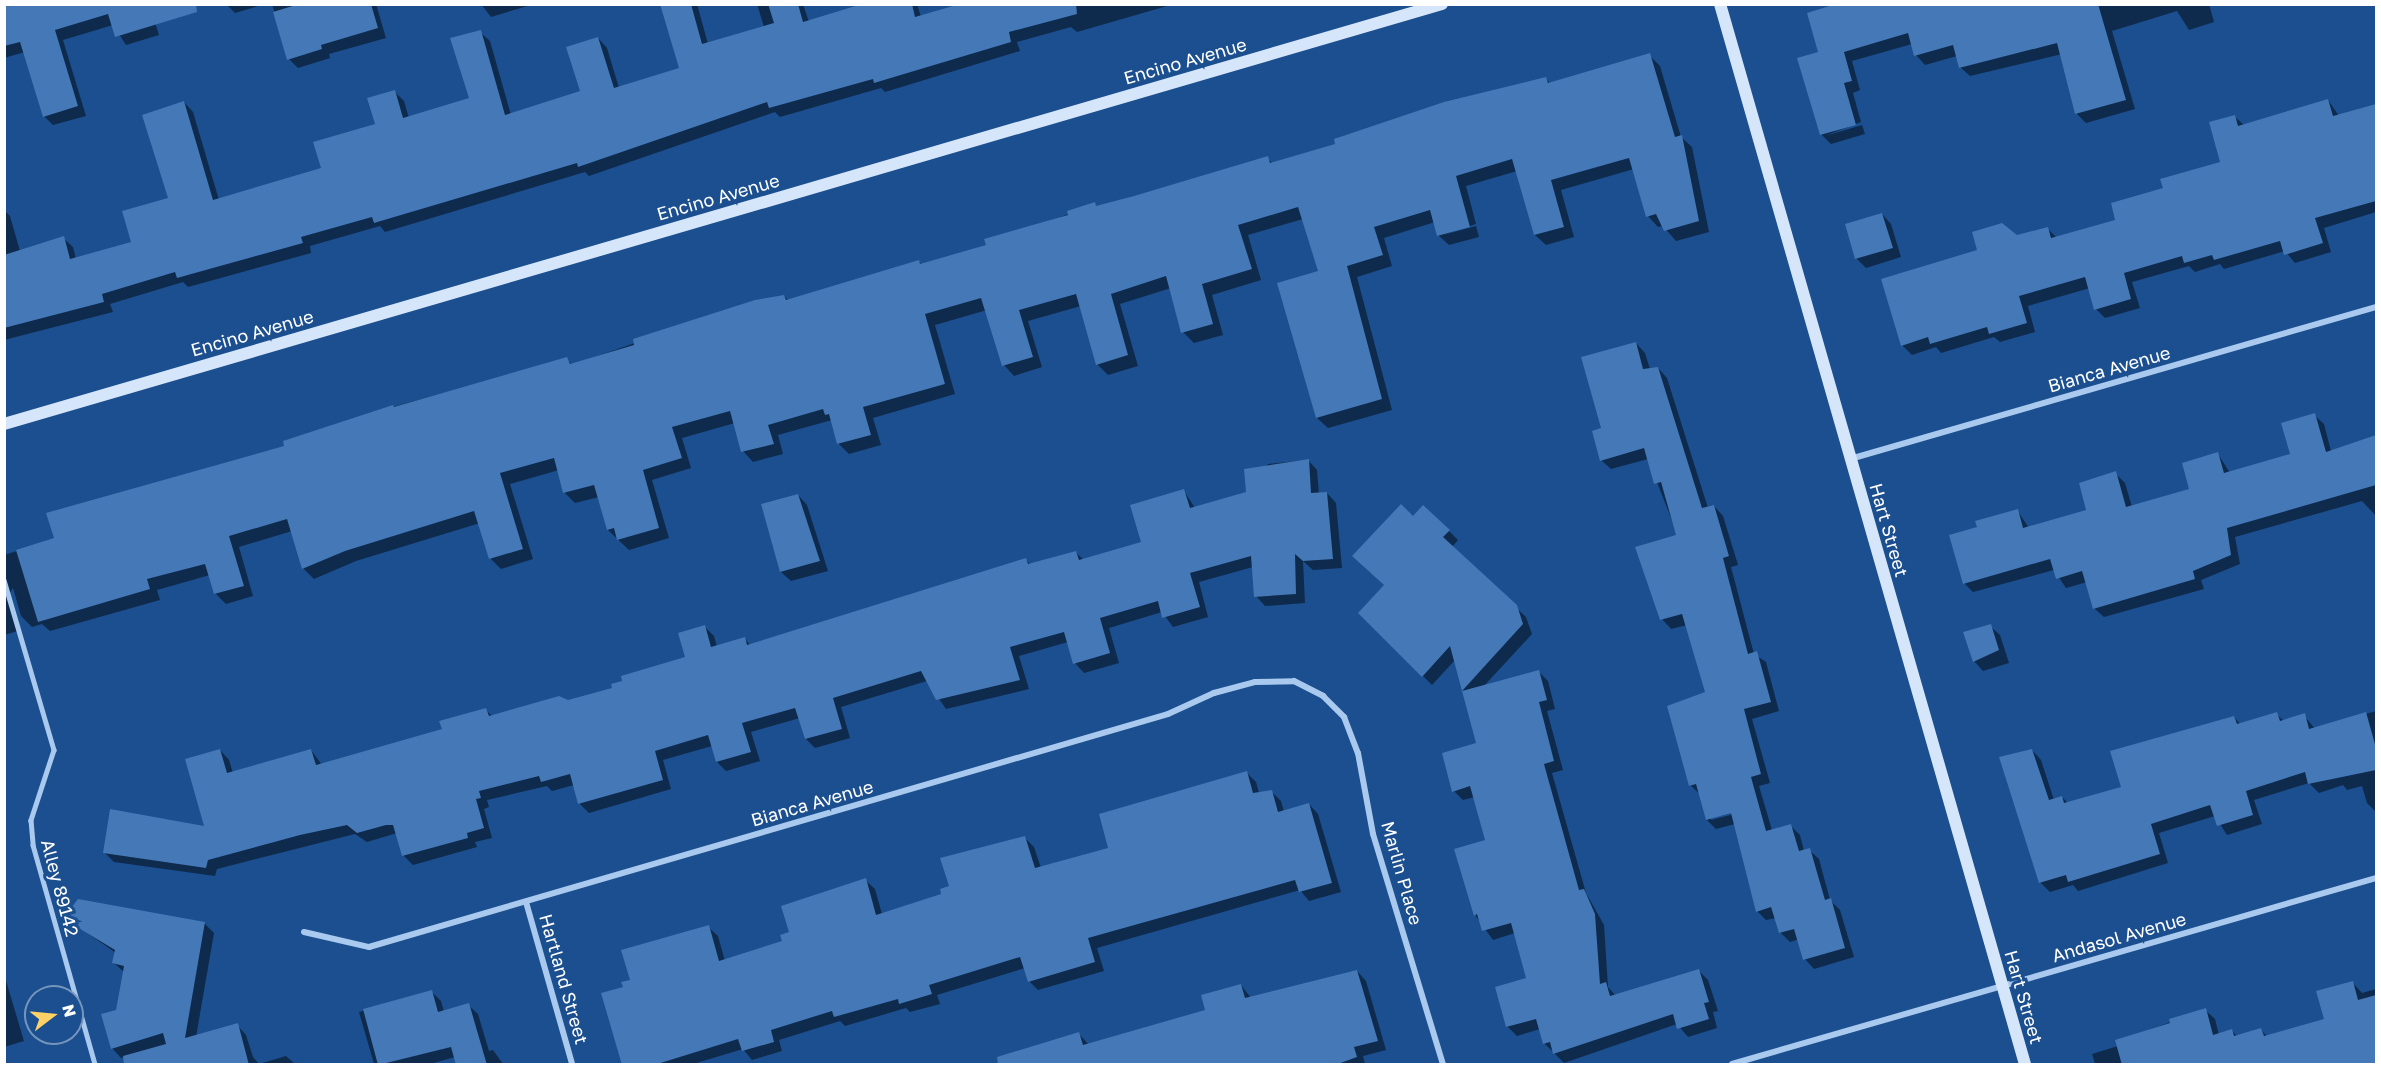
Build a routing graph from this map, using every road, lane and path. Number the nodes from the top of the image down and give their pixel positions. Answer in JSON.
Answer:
{"nodes":[{"id":1,"x":1442,"y":4,"type":"edge"},
{"id":2,"x":1720,"y":4,"type":"edge"},
{"id":3,"x":2376,"y":307,"type":"edge"},
{"id":4,"x":4,"y":424,"type":"edge"},
{"id":5,"x":1849,"y":460,"type":"junction"},
{"id":6,"x":4,"y":580,"type":"edge"},
{"id":7,"x":1323,"y":696,"type":"joint"},
{"id":8,"x":2376,"y":878,"type":"edge"},
{"id":9,"x":526,"y":902,"type":"junction"},
{"id":10,"x":304,"y":932,"type":"dead end"},
{"id":11,"x":2003,"y":986,"type":"junction"},
{"id":12,"x":95,"y":1065,"type":"edge"},
{"id":13,"x":572,"y":1065,"type":"edge"},
{"id":14,"x":1443,"y":1065,"type":"edge"},
{"id":15,"x":1732,"y":1065,"type":"edge"},
{"id":16,"x":2025,"y":1065,"type":"edge"}],
"edges":[{"from":1,"to":4,"type":"street","name":"Encino Avenue"},
{"from":2,"to":5,"type":"street","name":"Hart Street"},
{"from":3,"to":5,"type":"street","name":"Bianca Avenue"},
{"from":5,"to":11,"type":"street","name":"Hart Street"},
{"from":6,"to":12,"type":"lane","name":"Alley 89142"},
{"from":7,"to":9,"type":"street","name":"Bianca Avenue"},
{"from":7,"to":14,"type":"street","name":"Marlin Place"},
{"from":8,"to":11,"type":"street","name":"Andasol Avenue"},
{"from":9,"to":10,"type":"street","name":"Bianca Avenue"},
{"from":9,"to":13,"type":"street","name":"Hartland Street"},
{"from":11,"to":15,"type":"street","name":"Andasol Avenue"},
{"from":11,"to":16,"type":"street","name":"Hart Street"}]}
